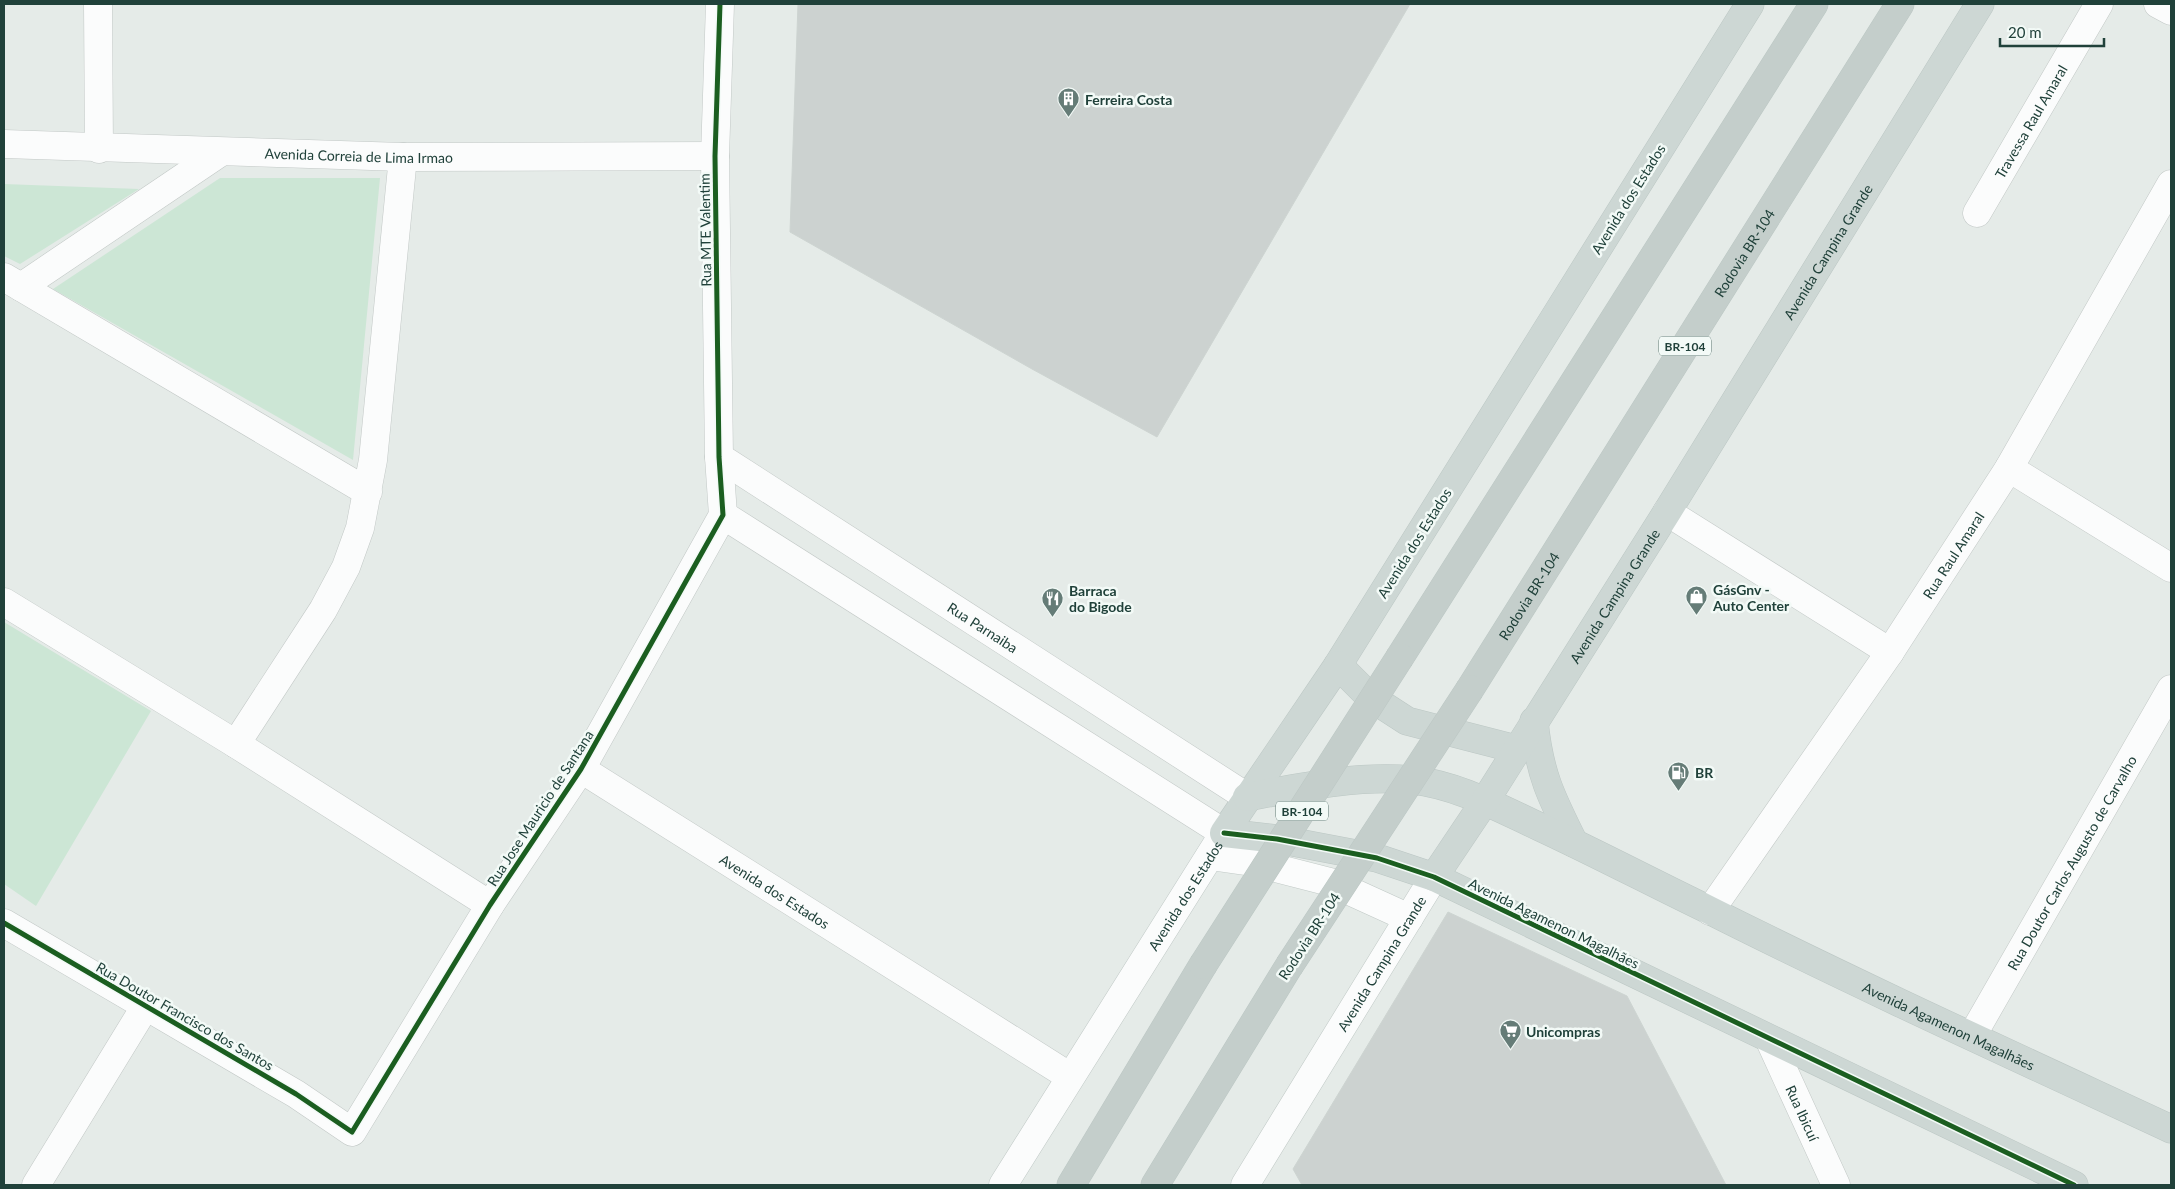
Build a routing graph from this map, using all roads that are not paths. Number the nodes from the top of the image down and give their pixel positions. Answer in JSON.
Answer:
{"nodes":[{"id":1,"x":98,"y":4,"type":"edge"},
{"id":2,"x":720,"y":4,"type":"edge"},
{"id":3,"x":1750,"y":4,"type":"edge"},
{"id":4,"x":1814,"y":4,"type":"edge"},
{"id":5,"x":1900,"y":4,"type":"edge"},
{"id":6,"x":1980,"y":4,"type":"edge"},
{"id":7,"x":2099,"y":4,"type":"edge"},
{"id":8,"x":2158,"y":4,"type":"edge"},
{"id":9,"x":2171,"y":12,"type":"edge"},
{"id":10,"x":4,"y":144,"type":"edge"},
{"id":11,"x":99,"y":149,"type":"junction"},
{"id":12,"x":221,"y":152,"type":"junction"},
{"id":13,"x":715,"y":156,"type":"junction"},
{"id":14,"x":403,"y":157,"type":"junction"},
{"id":15,"x":2171,"y":184,"type":"edge"},
{"id":16,"x":1977,"y":213,"type":"dead end"},
{"id":17,"x":12,"y":282,"type":"edge"},
{"id":18,"x":719,"y":457,"type":"junction"},
{"id":19,"x":2009,"y":468,"type":"junction"},
{"id":20,"x":368,"y":492,"type":"junction"},
{"id":21,"x":1667,"y":512,"type":"junction"},
{"id":22,"x":723,"y":515,"type":"junction"},
{"id":23,"x":2171,"y":568,"type":"edge"},
{"id":24,"x":4,"y":602,"type":"edge"},
{"id":25,"x":1890,"y":652,"type":"junction"},
{"id":26,"x":1338,"y":665,"type":"junction"},
{"id":27,"x":2171,"y":689,"type":"edge"},
{"id":28,"x":1534,"y":721,"type":"junction"},
{"id":29,"x":236,"y":744,"type":"junction"},
{"id":30,"x":1516,"y":749,"type":"junction"},
{"id":31,"x":581,"y":769,"type":"junction"},
{"id":32,"x":1247,"y":797,"type":"junction"},
{"id":33,"x":1485,"y":801,"type":"junction"},
{"id":34,"x":1224,"y":833,"type":"junction"},
{"id":35,"x":1574,"y":843,"type":"junction"},
{"id":36,"x":1210,"y":856,"type":"junction"},
{"id":37,"x":1434,"y":877,"type":"junction"},
{"id":38,"x":490,"y":905,"type":"junction"},
{"id":39,"x":1710,"y":911,"type":"junction"},
{"id":40,"x":1409,"y":918,"type":"junction"},
{"id":41,"x":4,"y":923,"type":"edge"},
{"id":42,"x":146,"y":1007,"type":"junction"},
{"id":43,"x":1972,"y":1036,"type":"junction"},
{"id":44,"x":1770,"y":1041,"type":"junction"},
{"id":45,"x":1069,"y":1076,"type":"junction"},
{"id":46,"x":2171,"y":1129,"type":"edge"},
{"id":47,"x":352,"y":1132,"type":"joint"},
{"id":48,"x":1253,"y":1181,"type":"edge"},
{"id":49,"x":36,"y":1185,"type":"edge"},
{"id":50,"x":1003,"y":1185,"type":"edge"},
{"id":51,"x":1072,"y":1185,"type":"edge"},
{"id":52,"x":1155,"y":1185,"type":"edge"},
{"id":53,"x":1836,"y":1185,"type":"edge"},
{"id":54,"x":2074,"y":1185,"type":"edge"}],
"edges":[{"from":1,"to":11,"type":"street"},
{"from":2,"to":13,"type":"street","name":"Rua MTE Valentim"},
{"from":3,"to":26,"type":"main road","name":"Avenida dos Estados"},
{"from":4,"to":51,"type":"highway","number":"BR-104","bridge":true},
{"from":5,"to":52,"type":"highway","name":"Rodovia BR-104","number":"BR-104","bridge":true},
{"from":6,"to":21,"type":"main road","name":"Avenida Campina Grande"},
{"from":7,"to":16,"type":"street","name":"Travessa Raul Amaral"},
{"from":8,"to":9,"type":"street"},
{"from":10,"to":11,"type":"street","name":"Avenida Correia de Lima Irmao"},
{"from":11,"to":12,"type":"street","name":"Avenida Correia de Lima Irmao"},
{"from":12,"to":14,"type":"street","name":"Avenida Correia de Lima Irmao"},
{"from":12,"to":17,"type":"street"},
{"from":13,"to":14,"type":"street","name":"Avenida Correia de Lima Irmao"},
{"from":13,"to":18,"type":"street","name":"Rua MTE Valentim"},
{"from":14,"to":20,"type":"street"},
{"from":15,"to":19,"type":"street","name":"Rua Raul Amaral"},
{"from":17,"to":20,"type":"street"},
{"from":18,"to":22,"type":"street"},
{"from":18,"to":32,"type":"street","name":"Rua Parnaiba"},
{"from":19,"to":23,"type":"street"},
{"from":19,"to":25,"type":"street","name":"Rua Raul Amaral"},
{"from":20,"to":29,"type":"street"},
{"from":21,"to":25,"type":"street"},
{"from":21,"to":28,"type":"main road","name":"Avenida Campina Grande"},
{"from":22,"to":31,"type":"street","name":"Rua Jose Mauricio de Santana"},
{"from":22,"to":34,"type":"street"},
{"from":24,"to":29,"type":"street"},
{"from":25,"to":39,"type":"street","name":"Rua Raul Amaral"},
{"from":26,"to":30,"type":"main road"},
{"from":26,"to":32,"type":"main road","name":"Avenida dos Estados"},
{"from":27,"to":43,"type":"street","name":"Rua Doutor Carlos Augusto de Carvalho"},
{"from":28,"to":30,"type":"main road","name":"Avenida Campina Grande"},
{"from":28,"to":35,"type":"main road"},
{"from":29,"to":38,"type":"street"},
{"from":30,"to":33,"type":"main road","name":"Avenida Campina Grande"},
{"from":31,"to":38,"type":"street","name":"Rua Jose Mauricio de Santana"},
{"from":31,"to":45,"type":"street","name":"Avenida dos Estados"},
{"from":32,"to":33,"type":"main road","name":"Avenida Agamenon Magalhães"},
{"from":32,"to":34,"type":"main road","name":"Avenida dos Estados"},
{"from":33,"to":35,"type":"main road","name":"Avenida Agamenon Magalhães"},
{"from":33,"to":37,"type":"main road","name":"Avenida Campina Grande"},
{"from":34,"to":36,"type":"street","name":"Avenida dos Estados"},
{"from":34,"to":37,"type":"main road","name":"Avenida Agamenon Magalhães"},
{"from":35,"to":39,"type":"main road","name":"Avenida Agamenon Magalhães"},
{"from":36,"to":40,"type":"street"},
{"from":36,"to":45,"type":"street","name":"Avenida dos Estados"},
{"from":37,"to":40,"type":"street","name":"Avenida Campina Grande"},
{"from":37,"to":44,"type":"main road","name":"Avenida Agamenon Magalhães"},
{"from":38,"to":47,"type":"street","name":"Rua Jose Mauricio de Santana"},
{"from":39,"to":43,"type":"main road","name":"Avenida Agamenon Magalhães"},
{"from":40,"to":48,"type":"street","name":"Avenida Campina Grande"},
{"from":41,"to":42,"type":"street","name":"Rua Doutor Francisco dos Santos"},
{"from":42,"to":47,"type":"street","name":"Rua Doutor Francisco dos Santos"},
{"from":42,"to":49,"type":"street"},
{"from":43,"to":46,"type":"main road","name":"Avenida Agamenon Magalhães"},
{"from":44,"to":53,"type":"street","name":"Rua Ibicuí"},
{"from":44,"to":54,"type":"main road","name":"Avenida Agamenon Magalhães"},
{"from":45,"to":50,"type":"street","name":"Avenida dos Estados"}]}
